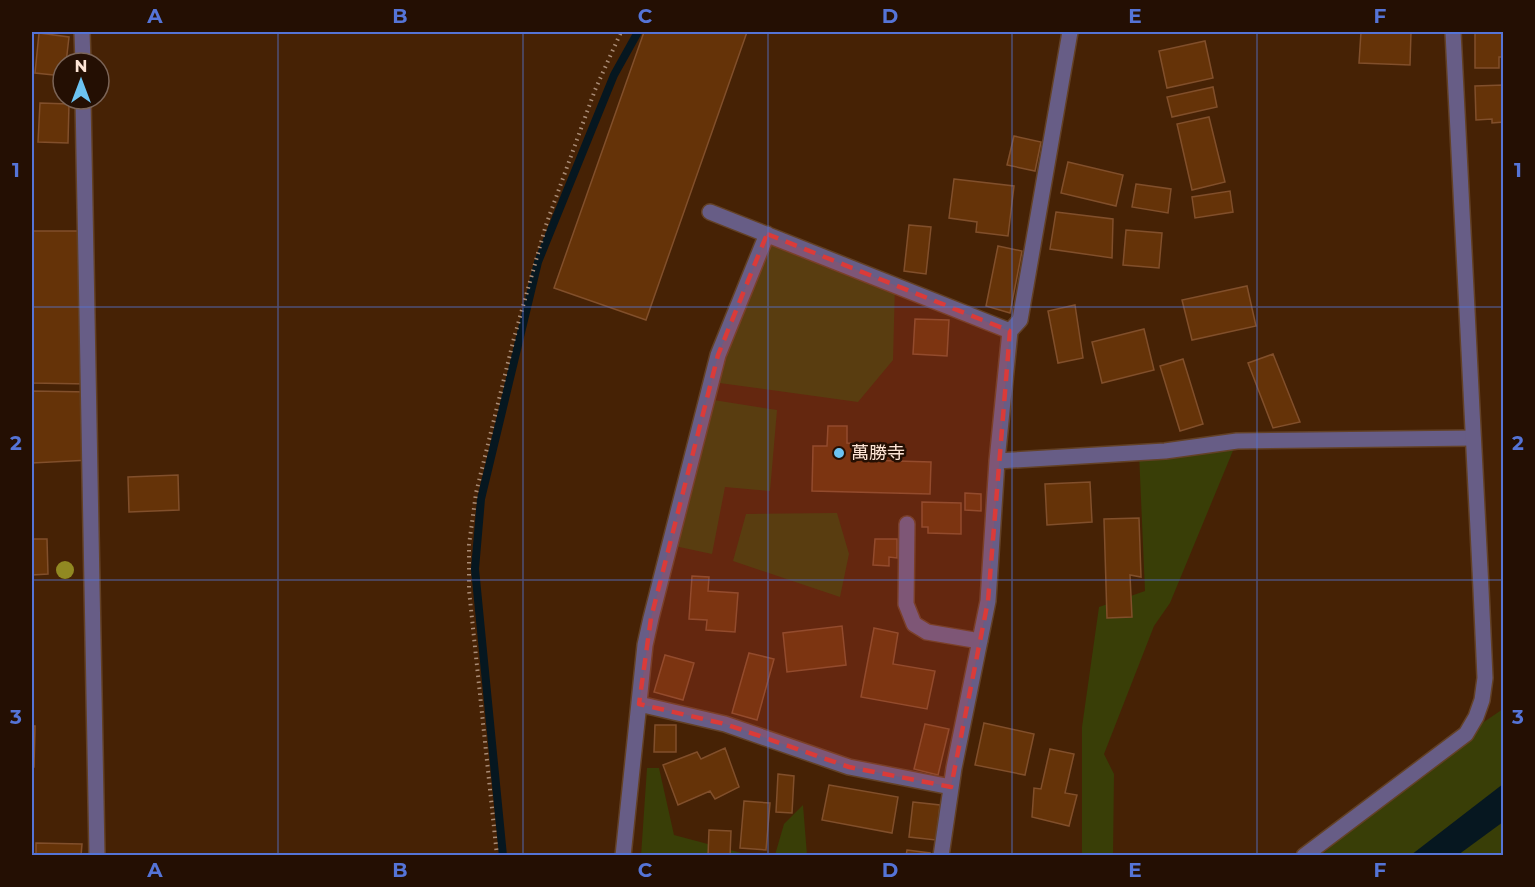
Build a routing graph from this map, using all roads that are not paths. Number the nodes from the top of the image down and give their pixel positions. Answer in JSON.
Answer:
{"nodes":[{"id":1,"x":82,"y":32,"type":"edge"},
{"id":2,"x":1070,"y":32,"type":"edge"},
{"id":3,"x":1453,"y":32,"type":"edge"},
{"id":4,"x":82,"y":51,"type":"edge"},
{"id":5,"x":83,"y":111,"type":"edge"},
{"id":6,"x":710,"y":212,"type":"dead end"},
{"id":7,"x":767,"y":234,"type":"junction"},
{"id":8,"x":1010,"y":331,"type":"junction"},
{"id":9,"x":1473,"y":438,"type":"junction"},
{"id":10,"x":997,"y":461,"type":"junction"},
{"id":11,"x":907,"y":524,"type":"dead end"},
{"id":12,"x":980,"y":641,"type":"junction"},
{"id":13,"x":639,"y":704,"type":"junction"},
{"id":14,"x":951,"y":787,"type":"junction"},
{"id":15,"x":97,"y":855,"type":"edge"},
{"id":16,"x":623,"y":855,"type":"edge"},
{"id":17,"x":941,"y":855,"type":"edge"},
{"id":18,"x":1304,"y":855,"type":"edge"}],
"edges":[{"from":1,"to":4,"type":"street"},
{"from":2,"to":8,"type":"street"},
{"from":3,"to":9,"type":"street"},
{"from":5,"to":15,"type":"street"},
{"from":6,"to":7,"type":"street"},
{"from":7,"to":8,"type":"street"},
{"from":7,"to":13,"type":"street"},
{"from":8,"to":10,"type":"street"},
{"from":9,"to":10,"type":"street"},
{"from":9,"to":18,"type":"street"},
{"from":10,"to":12,"type":"street"},
{"from":11,"to":12,"type":"street"},
{"from":12,"to":14,"type":"street"},
{"from":13,"to":14,"type":"street"},
{"from":13,"to":16,"type":"street"},
{"from":14,"to":17,"type":"street"}]}
